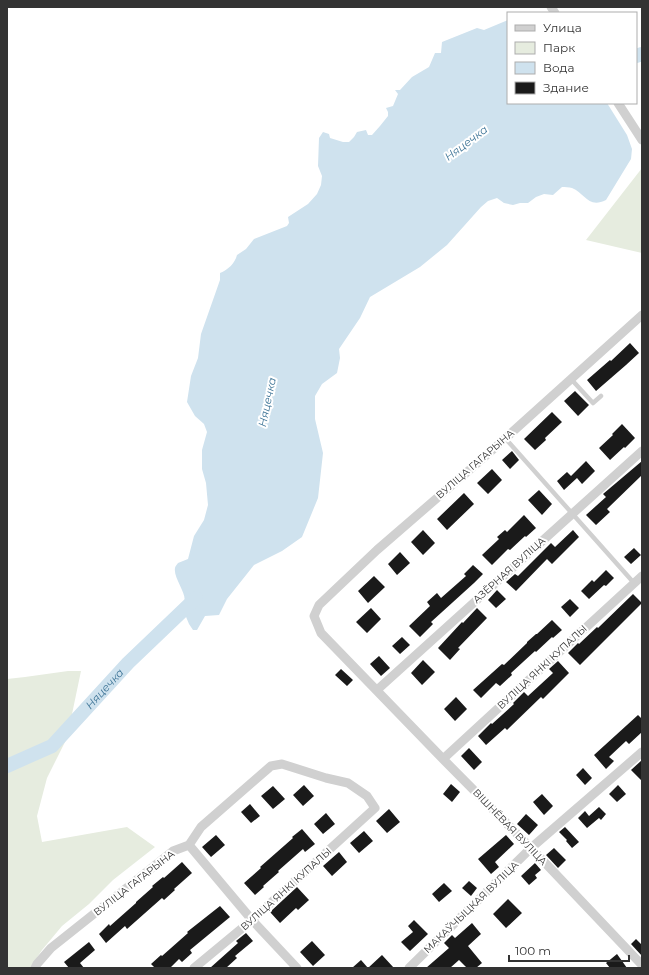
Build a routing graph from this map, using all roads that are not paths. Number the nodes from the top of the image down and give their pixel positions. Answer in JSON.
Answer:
{"nodes":[{"id":1,"x":619,"y":104,"type":"edge"},
{"id":2,"x":642,"y":140,"type":"edge"},
{"id":3,"x":642,"y":315,"type":"edge"},
{"id":4,"x":571,"y":379,"type":"junction"},
{"id":5,"x":601,"y":396,"type":"dead end"},
{"id":6,"x":505,"y":438,"type":"junction"},
{"id":7,"x":642,"y":451,"type":"edge"},
{"id":8,"x":572,"y":513,"type":"junction"},
{"id":9,"x":642,"y":576,"type":"edge"},
{"id":10,"x":634,"y":583,"type":"junction"},
{"id":11,"x":314,"y":616,"type":"joint"},
{"id":12,"x":377,"y":690,"type":"junction"},
{"id":13,"x":642,"y":752,"type":"edge"},
{"id":14,"x":443,"y":759,"type":"junction"},
{"id":15,"x":189,"y":845,"type":"junction"},
{"id":16,"x":531,"y":848,"type":"junction"},
{"id":17,"x":252,"y":920,"type":"junction"},
{"id":18,"x":642,"y":965,"type":"edge"},
{"id":19,"x":36,"y":968,"type":"edge"},
{"id":20,"x":194,"y":968,"type":"edge"},
{"id":21,"x":297,"y":968,"type":"edge"},
{"id":22,"x":409,"y":968,"type":"edge"}],
"edges":[{"from":1,"to":2,"type":"street"},
{"from":3,"to":4,"type":"street","name":"ВУЛІЦА ГАГАРЫНА"},
{"from":4,"to":5,"type":"lane"},
{"from":4,"to":6,"type":"street","name":"ВУЛІЦА ГАГАРЫНА"},
{"from":6,"to":8,"type":"lane"},
{"from":6,"to":11,"type":"street","name":"ВУЛІЦА ГАГАРЫНА"},
{"from":7,"to":8,"type":"street","name":"АЗЁРНАЯ ВУЛІЦА"},
{"from":8,"to":10,"type":"lane"},
{"from":8,"to":12,"type":"street","name":"АЗЁРНАЯ ВУЛІЦА"},
{"from":9,"to":10,"type":"street","name":"ВУЛІЦА ЯНКІ КУПАЛЫ"},
{"from":10,"to":14,"type":"street","name":"ВУЛІЦА ЯНКІ КУПАЛЫ"},
{"from":11,"to":12,"type":"street","name":"ВІШНЁВАЯ ВУЛІЦА"},
{"from":12,"to":14,"type":"street","name":"ВІШНЁВАЯ ВУЛІЦА"},
{"from":13,"to":16,"type":"street","name":"МАКАЎЧЫЦКАЯ ВУЛІЦА"},
{"from":14,"to":16,"type":"street","name":"ВІШНЁВАЯ ВУЛІЦА"},
{"from":15,"to":17,"type":"street"},
{"from":15,"to":17,"type":"street","name":"ВУЛІЦА ЯНКІ КУПАЛЫ"},
{"from":15,"to":19,"type":"street","name":"ВУЛІЦА ГАГАРЫНА"},
{"from":16,"to":18,"type":"street","name":"ВІШНЁВАЯ ВУЛІЦА"},
{"from":16,"to":22,"type":"street","name":"МАКАЎЧЫЦКАЯ ВУЛІЦА"},
{"from":17,"to":20,"type":"street","name":"ВУЛІЦА ЯНКІ КУПАЛЫ"},
{"from":17,"to":21,"type":"street"}]}
